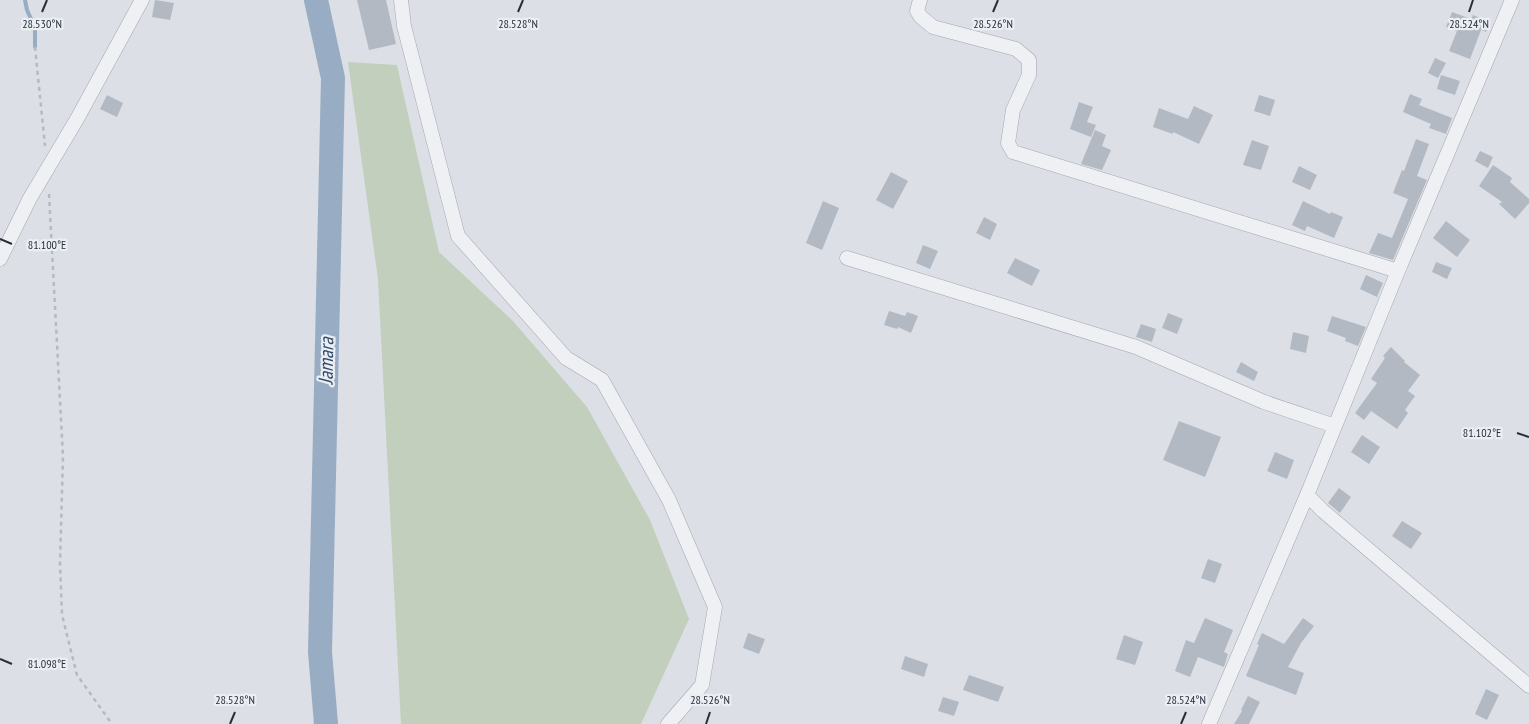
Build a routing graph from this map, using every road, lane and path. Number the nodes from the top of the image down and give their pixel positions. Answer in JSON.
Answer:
{"nodes":[{"id":1,"x":142,"y":0,"type":"edge"},
{"id":2,"x":401,"y":0,"type":"edge"},
{"id":3,"x":920,"y":0,"type":"edge"},
{"id":4,"x":1512,"y":0,"type":"edge"},
{"id":5,"x":35,"y":47,"type":"dead end"},
{"id":6,"x":47,"y":171,"type":"junction"},
{"id":7,"x":847,"y":258,"type":"dead end"},
{"id":8,"x":0,"y":259,"type":"edge"},
{"id":9,"x":1398,"y":271,"type":"junction"},
{"id":10,"x":1335,"y":426,"type":"junction"},
{"id":11,"x":1307,"y":495,"type":"junction"},
{"id":12,"x":1529,"y":686,"type":"edge"},
{"id":13,"x":112,"y":724,"type":"edge"},
{"id":14,"x":668,"y":724,"type":"edge"},
{"id":15,"x":1209,"y":724,"type":"edge"}],
"edges":[{"from":1,"to":6,"type":"street"},
{"from":2,"to":14,"type":"street"},
{"from":3,"to":9,"type":"street"},
{"from":4,"to":9,"type":"street"},
{"from":5,"to":6,"type":"path"},
{"from":6,"to":8,"type":"street"},
{"from":6,"to":13,"type":"path"},
{"from":7,"to":10,"type":"street"},
{"from":9,"to":10,"type":"street"},
{"from":10,"to":11,"type":"street"},
{"from":11,"to":12,"type":"street"},
{"from":11,"to":15,"type":"street"}]}
